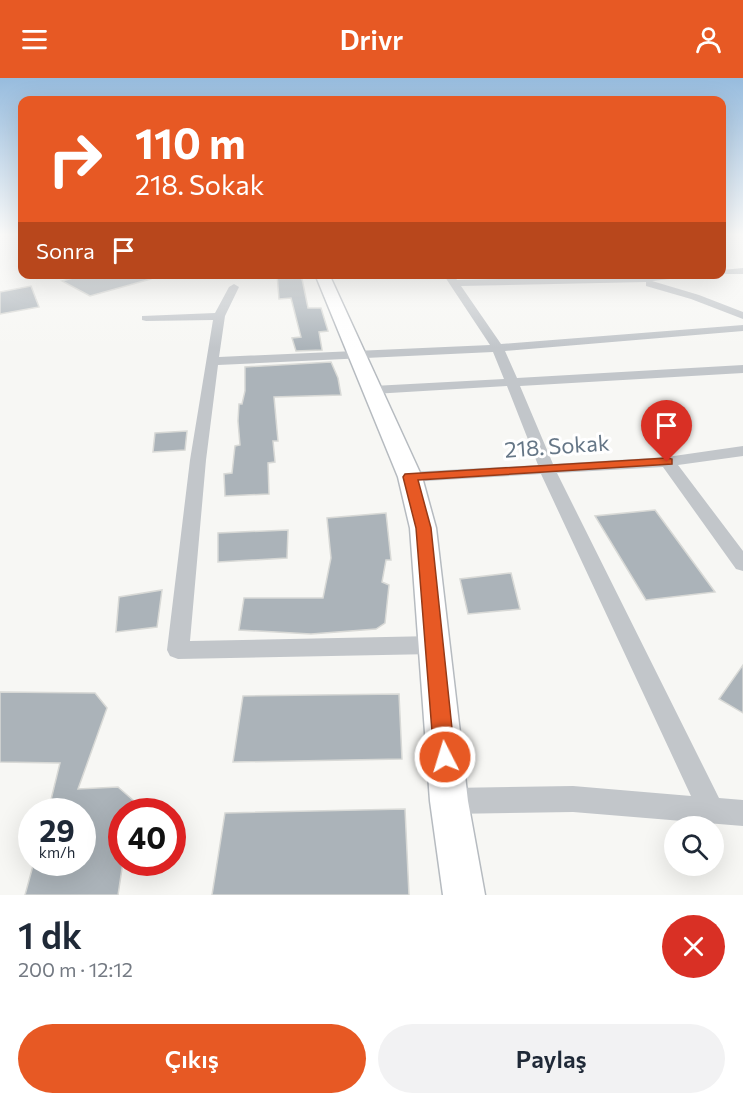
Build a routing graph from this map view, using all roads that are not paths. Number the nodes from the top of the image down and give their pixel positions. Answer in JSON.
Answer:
{"nodes":[{"id":1,"x":324,"y":279,"type":"edge"},
{"id":2,"x":451,"y":279,"type":"edge"},
{"id":3,"x":645,"y":279,"type":"edge"},
{"id":4,"x":632,"y":280,"type":"junction"},
{"id":5,"x":234,"y":287,"type":"dead end"},
{"id":6,"x":219,"y":316,"type":"junction"},
{"id":7,"x":743,"y":316,"type":"edge"},
{"id":8,"x":146,"y":318,"type":"dead end"},
{"id":9,"x":743,"y":328,"type":"edge"},
{"id":10,"x":498,"y":348,"type":"junction"},
{"id":11,"x":357,"y":353,"type":"junction"},
{"id":12,"x":213,"y":361,"type":"junction"},
{"id":13,"x":743,"y":369,"type":"edge"},
{"id":14,"x":513,"y":383,"type":"junction"},
{"id":15,"x":373,"y":390,"type":"junction"},
{"id":16,"x":743,"y":451,"type":"edge"},
{"id":17,"x":667,"y":462,"type":"junction"},
{"id":18,"x":548,"y":470,"type":"junction"},
{"id":19,"x":410,"y":477,"type":"junction"},
{"id":20,"x":743,"y":564,"type":"edge"},
{"id":21,"x":434,"y":645,"type":"junction"},
{"id":22,"x":449,"y":801,"type":"junction"},
{"id":23,"x":711,"y":810,"type":"junction"},
{"id":24,"x":743,"y":813,"type":"edge"},
{"id":25,"x":464,"y":895,"type":"edge"}],
"edges":[{"from":1,"to":11,"type":"street"},
{"from":2,"to":4,"type":"street"},
{"from":2,"to":10,"type":"street"},
{"from":3,"to":4,"type":"street"},
{"from":4,"to":7,"type":"street"},
{"from":5,"to":6,"type":"street"},
{"from":6,"to":8,"type":"street"},
{"from":6,"to":12,"type":"street"},
{"from":9,"to":10,"type":"street"},
{"from":10,"to":11,"type":"street"},
{"from":10,"to":14,"type":"street"},
{"from":11,"to":12,"type":"street"},
{"from":11,"to":15,"type":"street"},
{"from":12,"to":21,"type":"street"},
{"from":13,"to":14,"type":"street"},
{"from":14,"to":15,"type":"street"},
{"from":14,"to":18,"type":"street"},
{"from":15,"to":19,"type":"street"},
{"from":16,"to":17,"type":"street","name":"218. Sokak"},
{"from":17,"to":18,"type":"street","name":"218. Sokak"},
{"from":17,"to":20,"type":"street"},
{"from":18,"to":19,"type":"street","name":"218. Sokak"},
{"from":18,"to":23,"type":"street"},
{"from":19,"to":21,"type":"street"},
{"from":21,"to":22,"type":"street"},
{"from":22,"to":23,"type":"street"},
{"from":22,"to":25,"type":"street"},
{"from":23,"to":24,"type":"street"}]}
